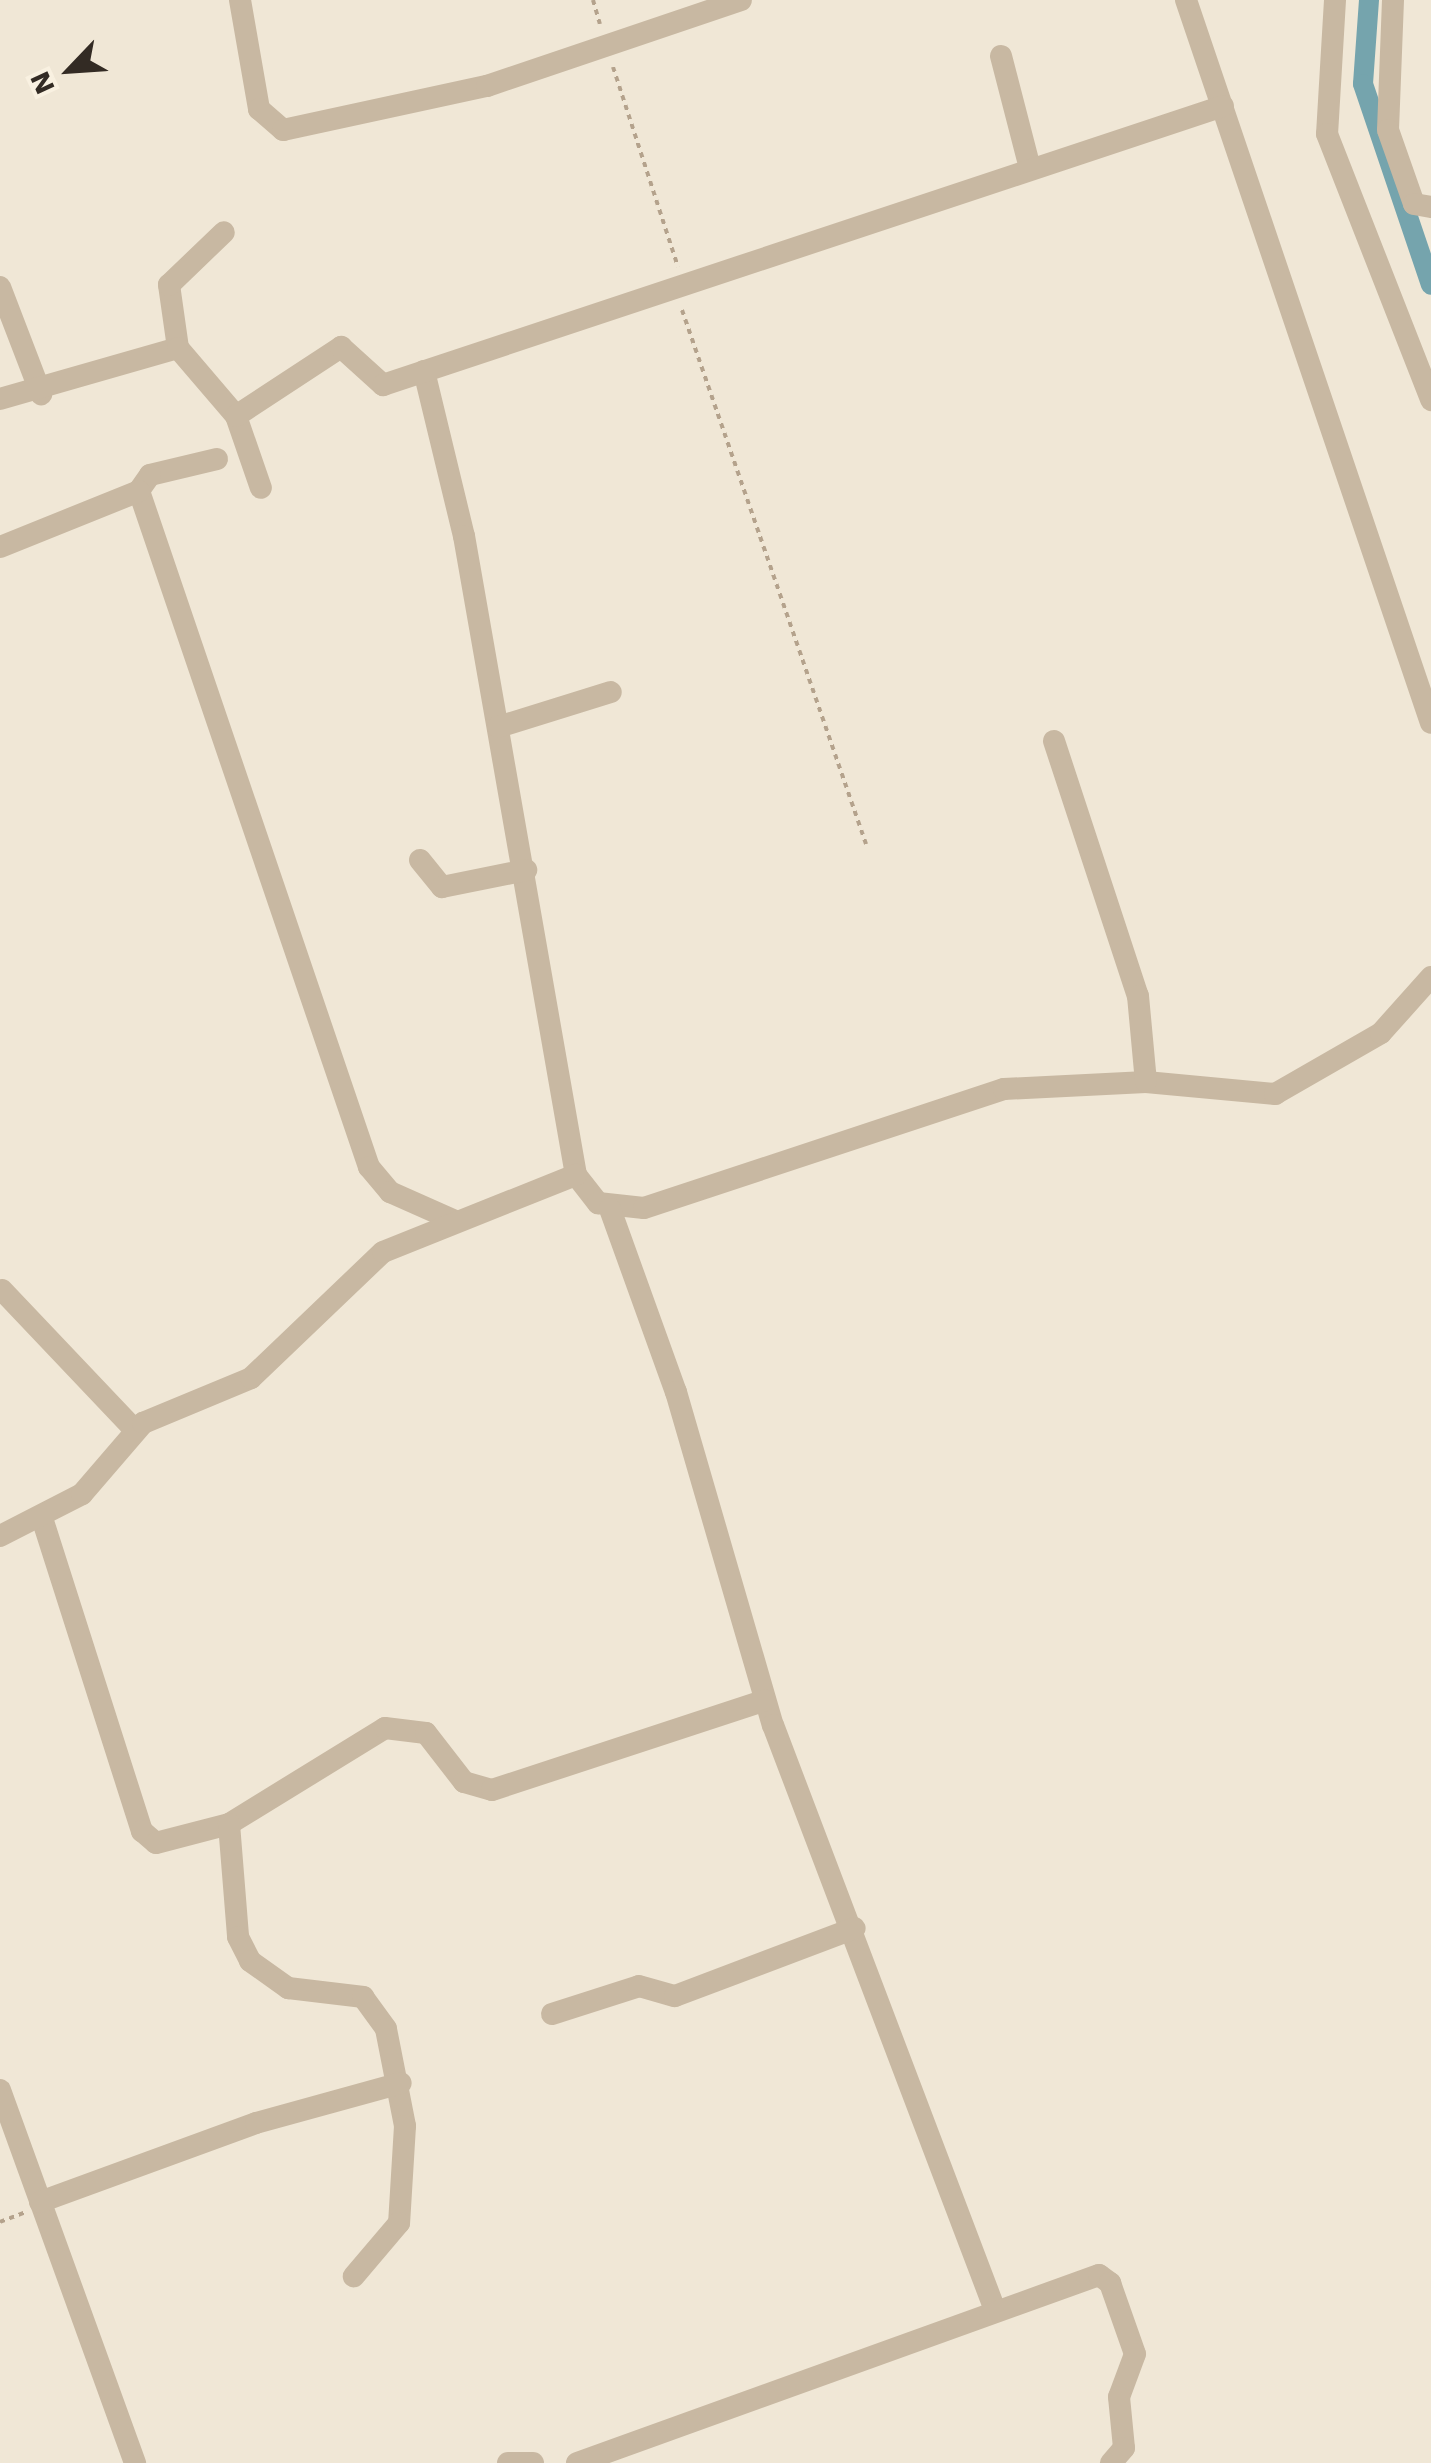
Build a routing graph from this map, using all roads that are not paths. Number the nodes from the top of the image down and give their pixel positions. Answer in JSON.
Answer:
{"nodes":[{"id":1,"x":240,"y":0,"type":"edge"},
{"id":2,"x":741,"y":0,"type":"edge"},
{"id":3,"x":1186,"y":0,"type":"edge"},
{"id":4,"x":1335,"y":0,"type":"edge"},
{"id":5,"x":1393,"y":0,"type":"edge"},
{"id":6,"x":1001,"y":56,"type":"dead end"},
{"id":7,"x":1223,"y":106,"type":"junction"},
{"id":8,"x":1029,"y":164,"type":"junction"},
{"id":9,"x":1431,"y":207,"type":"edge"},
{"id":10,"x":224,"y":232,"type":"dead end"},
{"id":11,"x":0,"y":286,"type":"edge"},
{"id":12,"x":178,"y":348,"type":"junction"},
{"id":13,"x":424,"y":370,"type":"junction"},
{"id":14,"x":40,"y":394,"type":"junction"},
{"id":15,"x":0,"y":399,"type":"edge"},
{"id":16,"x":1431,"y":400,"type":"edge"},
{"id":17,"x":236,"y":416,"type":"junction"},
{"id":18,"x":217,"y":459,"type":"dead end"},
{"id":19,"x":260,"y":488,"type":"dead end"},
{"id":20,"x":139,"y":491,"type":"junction"},
{"id":21,"x":0,"y":547,"type":"edge"},
{"id":22,"x":611,"y":692,"type":"dead end"},
{"id":23,"x":1431,"y":723,"type":"edge"},
{"id":24,"x":498,"y":726,"type":"junction"},
{"id":25,"x":1054,"y":741,"type":"dead end"},
{"id":26,"x":420,"y":860,"type":"dead end"},
{"id":27,"x":526,"y":870,"type":"junction"},
{"id":28,"x":1431,"y":978,"type":"edge"},
{"id":29,"x":1146,"y":1082,"type":"junction"},
{"id":30,"x":576,"y":1176,"type":"junction"},
{"id":31,"x":610,"y":1209,"type":"junction"},
{"id":32,"x":453,"y":1220,"type":"junction"},
{"id":33,"x":2,"y":1290,"type":"edge"},
{"id":34,"x":134,"y":1429,"type":"junction"},
{"id":35,"x":42,"y":1518,"type":"junction"},
{"id":36,"x":0,"y":1536,"type":"edge"},
{"id":37,"x":764,"y":1700,"type":"junction"},
{"id":38,"x":229,"y":1824,"type":"junction"},
{"id":39,"x":855,"y":1928,"type":"junction"},
{"id":40,"x":552,"y":2014,"type":"dead end"},
{"id":41,"x":401,"y":2082,"type":"junction"},
{"id":42,"x":0,"y":2090,"type":"edge"},
{"id":43,"x":40,"y":2202,"type":"junction"},
{"id":44,"x":354,"y":2276,"type":"dead end"},
{"id":45,"x":995,"y":2310,"type":"junction"},
{"id":46,"x":134,"y":2463,"type":"edge"},
{"id":47,"x":508,"y":2463,"type":"edge"},
{"id":48,"x":533,"y":2463,"type":"edge"},
{"id":49,"x":577,"y":2463,"type":"edge"},
{"id":50,"x":1111,"y":2463,"type":"edge"}],
"edges":[{"from":1,"to":2,"type":"street"},
{"from":3,"to":7,"type":"street"},
{"from":4,"to":16,"type":"street"},
{"from":5,"to":9,"type":"street"},
{"from":6,"to":8,"type":"street"},
{"from":7,"to":8,"type":"street"},
{"from":7,"to":23,"type":"street"},
{"from":8,"to":13,"type":"street"},
{"from":10,"to":12,"type":"street"},
{"from":11,"to":14,"type":"street"},
{"from":12,"to":14,"type":"street"},
{"from":12,"to":17,"type":"street"},
{"from":13,"to":17,"type":"street"},
{"from":13,"to":24,"type":"street"},
{"from":14,"to":15,"type":"street"},
{"from":17,"to":19,"type":"street"},
{"from":18,"to":20,"type":"street"},
{"from":20,"to":21,"type":"street"},
{"from":20,"to":32,"type":"street"},
{"from":22,"to":24,"type":"street"},
{"from":24,"to":27,"type":"street"},
{"from":25,"to":29,"type":"street"},
{"from":26,"to":27,"type":"street"},
{"from":27,"to":30,"type":"street"},
{"from":28,"to":29,"type":"street"},
{"from":29,"to":31,"type":"street"},
{"from":30,"to":31,"type":"street"},
{"from":30,"to":32,"type":"street"},
{"from":31,"to":37,"type":"street"},
{"from":32,"to":34,"type":"street"},
{"from":33,"to":34,"type":"street"},
{"from":34,"to":35,"type":"street"},
{"from":35,"to":36,"type":"street"},
{"from":35,"to":38,"type":"street"},
{"from":37,"to":38,"type":"street"},
{"from":37,"to":39,"type":"street"},
{"from":38,"to":41,"type":"street"},
{"from":39,"to":40,"type":"street"},
{"from":39,"to":45,"type":"street"},
{"from":41,"to":43,"type":"street"},
{"from":41,"to":44,"type":"street"},
{"from":42,"to":43,"type":"street"},
{"from":43,"to":46,"type":"street"},
{"from":45,"to":49,"type":"street"},
{"from":45,"to":50,"type":"street"},
{"from":47,"to":48,"type":"street"}]}
